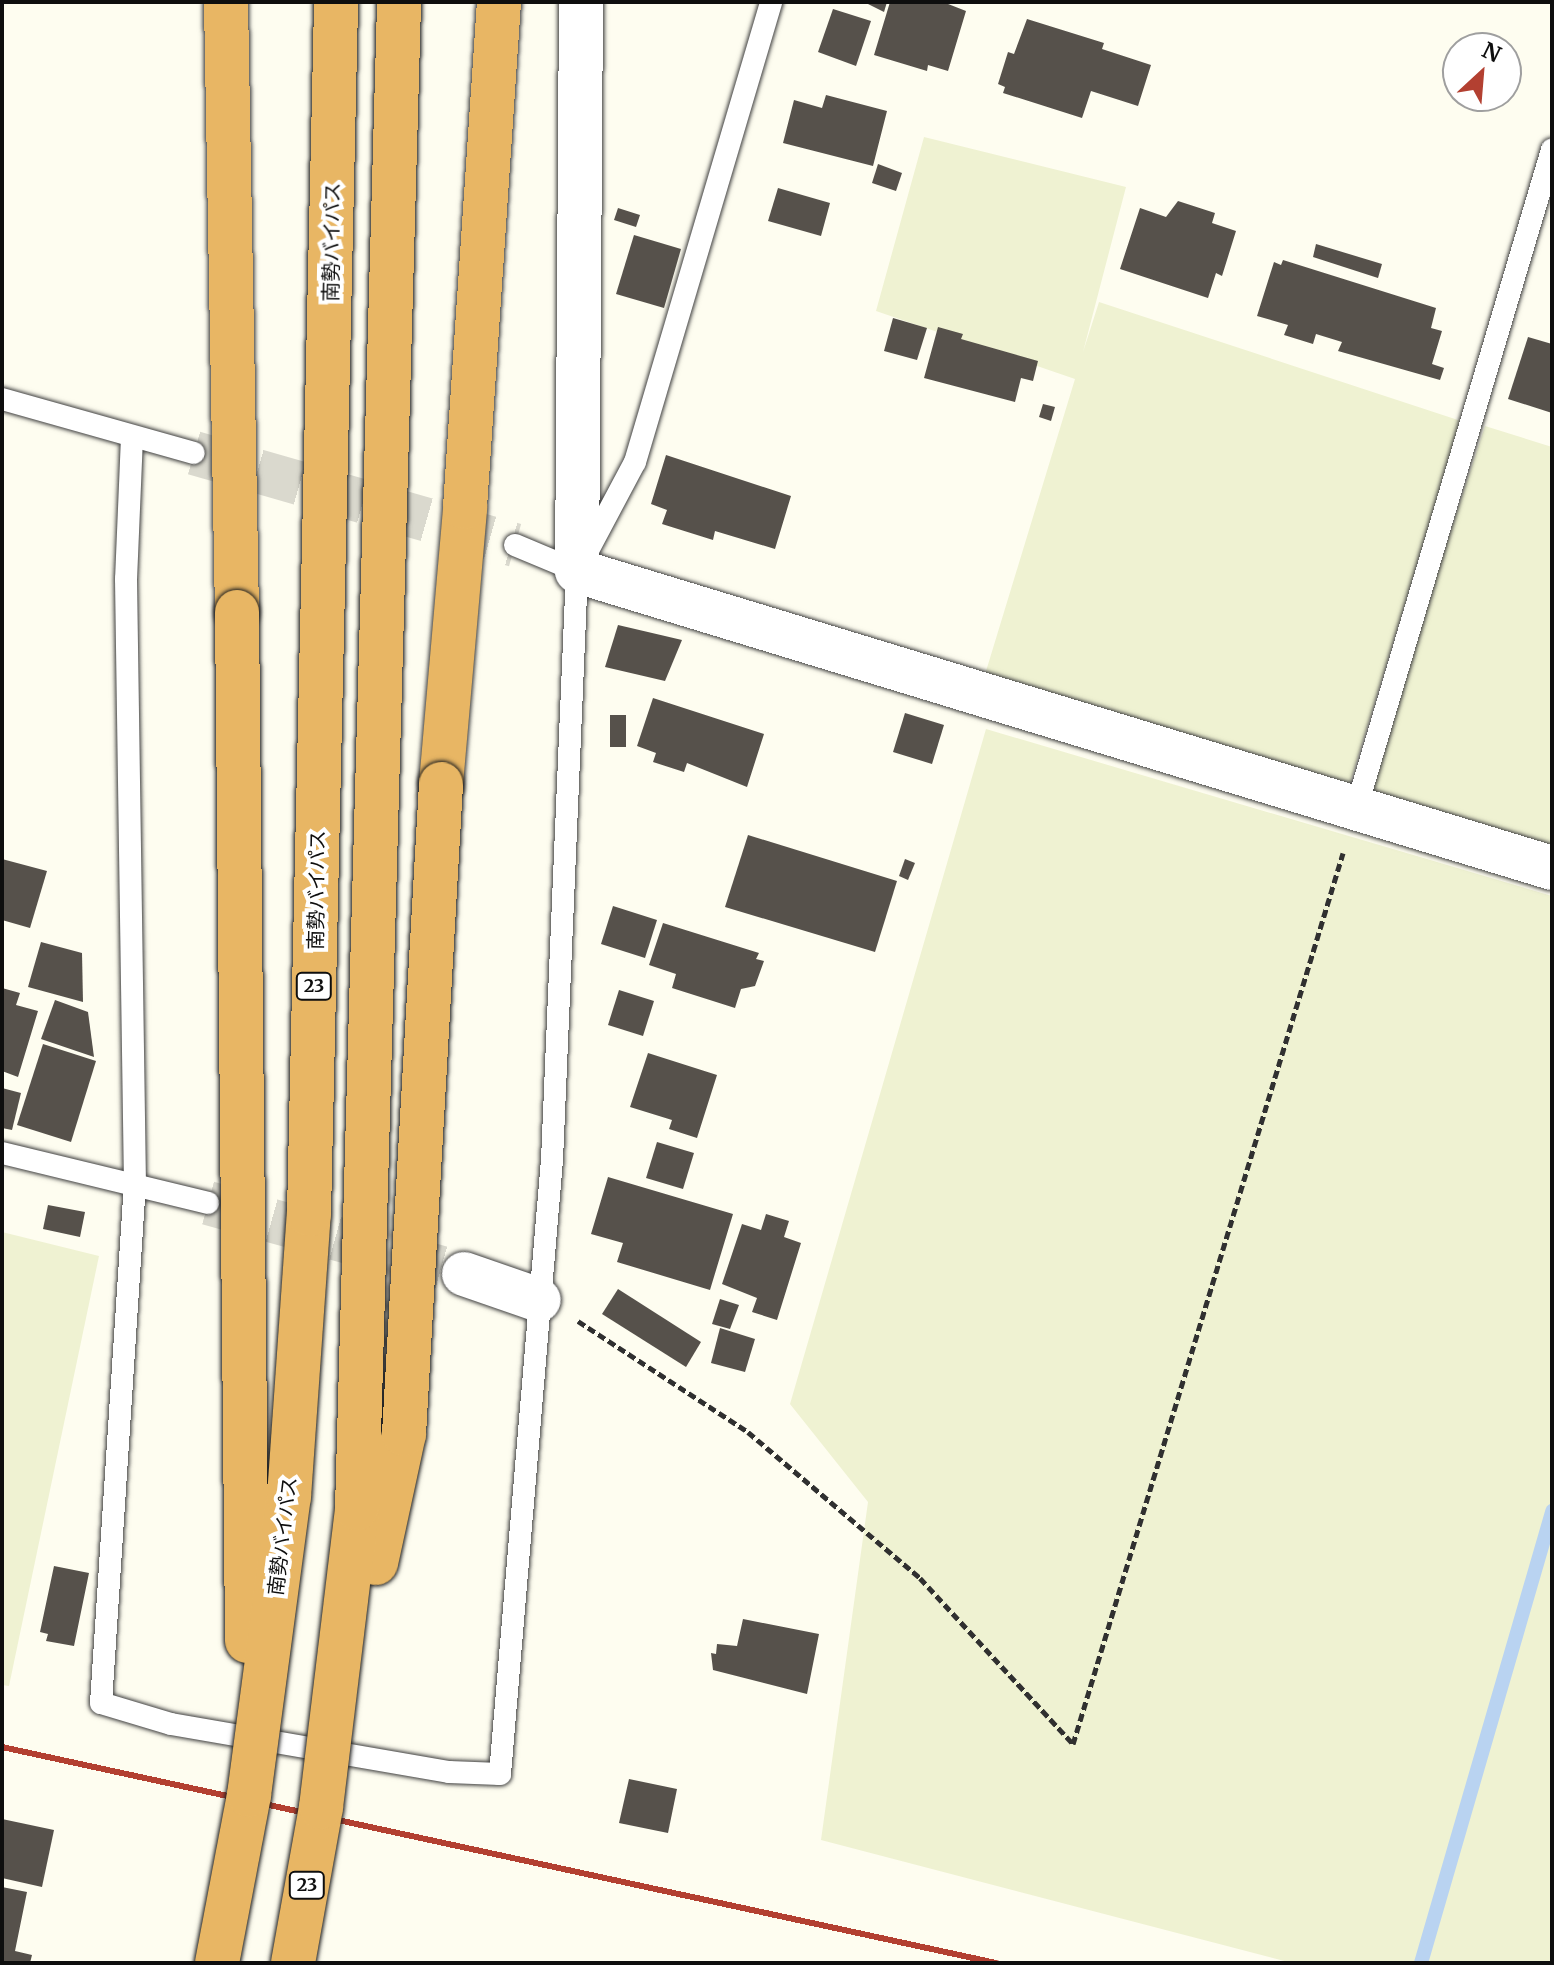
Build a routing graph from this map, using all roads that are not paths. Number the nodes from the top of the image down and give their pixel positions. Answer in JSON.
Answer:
{"nodes":[{"id":1,"x":226,"y":2,"type":"edge"},
{"id":2,"x":336,"y":2,"type":"edge"},
{"id":3,"x":399,"y":2,"type":"edge"},
{"id":4,"x":499,"y":2,"type":"edge"},
{"id":5,"x":581,"y":2,"type":"edge"},
{"id":6,"x":771,"y":2,"type":"edge"},
{"id":7,"x":1552,"y":150,"type":"edge"},
{"id":8,"x":2,"y":399,"type":"edge"},
{"id":9,"x":132,"y":437,"type":"junction"},
{"id":10,"x":194,"y":453,"type":"tunnel mouth"},
{"id":11,"x":515,"y":545,"type":"tunnel mouth"},
{"id":12,"x":577,"y":571,"type":"junction"},
{"id":13,"x":1356,"y":809,"type":"junction"},
{"id":14,"x":1552,"y":868,"type":"edge"},
{"id":15,"x":2,"y":1153,"type":"edge"},
{"id":16,"x":135,"y":1183,"type":"junction"},
{"id":17,"x":208,"y":1203,"type":"tunnel mouth"},
{"id":18,"x":464,"y":1274,"type":"tunnel mouth"},
{"id":19,"x":539,"y":1300,"type":"junction"},
{"id":20,"x":249,"y":1795,"type":"junction"},
{"id":21,"x":321,"y":1807,"type":"junction"},
{"id":22,"x":217,"y":1963,"type":"edge"},
{"id":23,"x":293,"y":1963,"type":"edge"}],
"edges":[{"from":1,"to":20,"type":"highway","bridge":true},
{"from":2,"to":20,"type":"highway","name":"南勢バイパス","number":"23","bridge":true},
{"from":3,"to":21,"type":"highway","number":"23","bridge":true},
{"from":4,"to":21,"type":"highway","bridge":true},
{"from":5,"to":12,"type":"street"},
{"from":6,"to":12,"type":"lane"},
{"from":7,"to":13,"type":"lane"},
{"from":8,"to":9,"type":"lane"},
{"from":9,"to":10,"type":"lane"},
{"from":9,"to":16,"type":"lane"},
{"from":11,"to":12,"type":"lane"},
{"from":12,"to":13,"type":"street"},
{"from":12,"to":19,"type":"lane"},
{"from":13,"to":14,"type":"street"},
{"from":15,"to":16,"type":"lane"},
{"from":16,"to":17,"type":"lane"},
{"from":16,"to":19,"type":"lane"},
{"from":18,"to":19,"type":"street"},
{"from":20,"to":22,"type":"highway","name":"南勢バイパス","number":"23","bridge":true},
{"from":21,"to":23,"type":"highway","number":"23","bridge":true}]}
